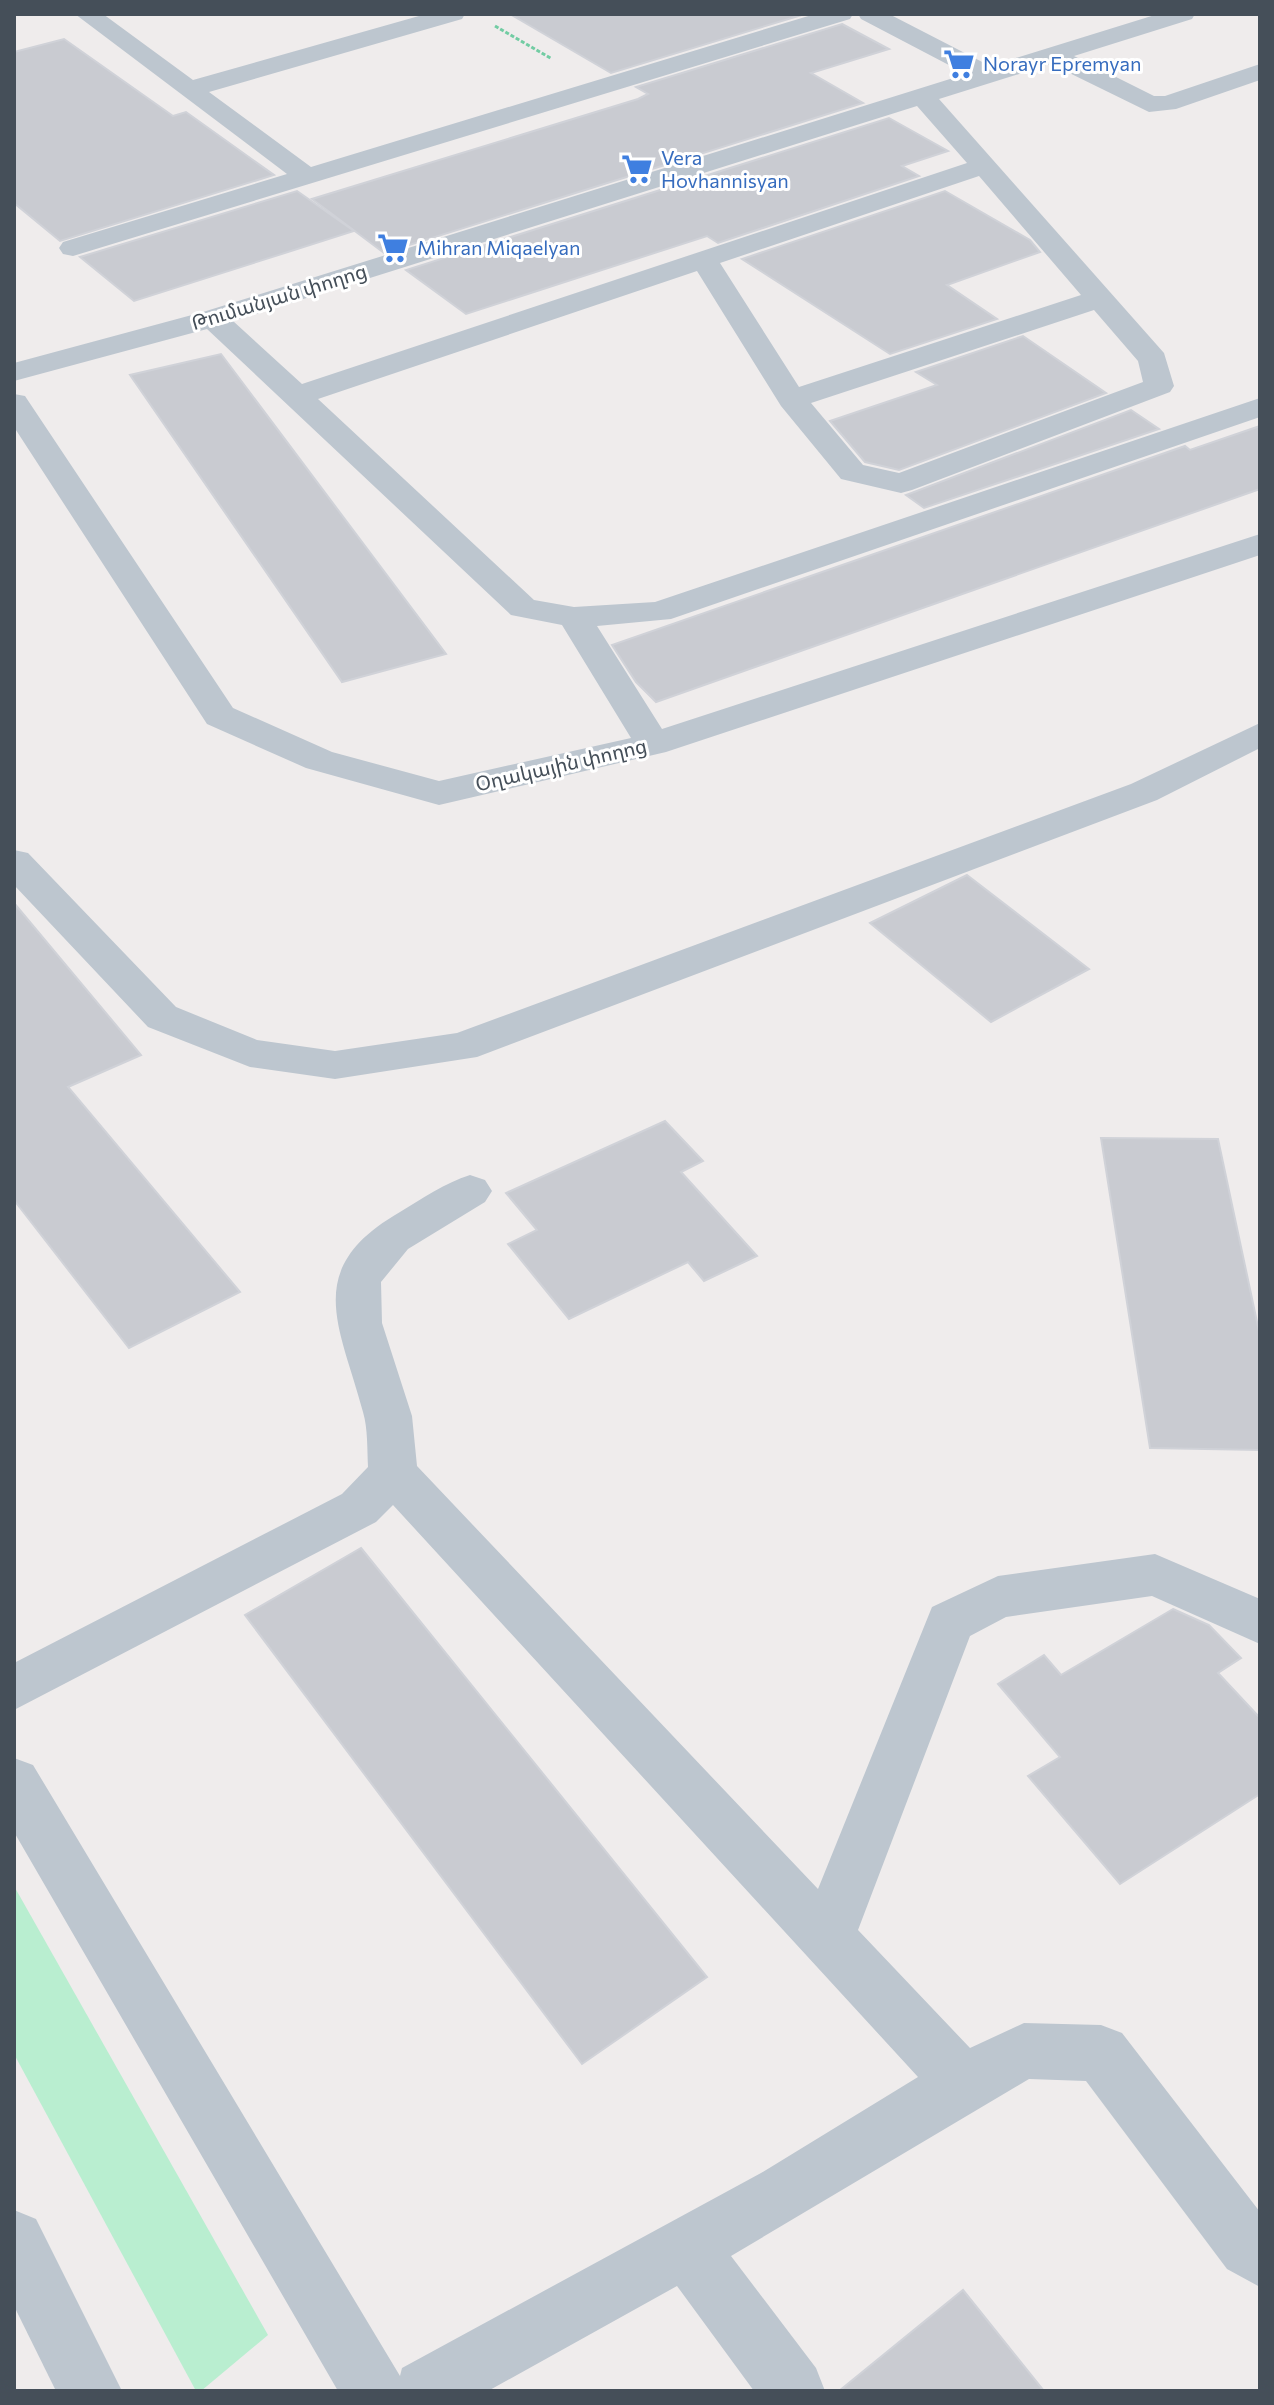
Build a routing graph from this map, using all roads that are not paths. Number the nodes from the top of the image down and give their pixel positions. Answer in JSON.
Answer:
{"nodes":[{"id":1,"x":87,"y":14,"type":"edge"},
{"id":2,"x":453,"y":14,"type":"edge"},
{"id":3,"x":841,"y":14,"type":"edge"},
{"id":4,"x":870,"y":14,"type":"edge"},
{"id":5,"x":1183,"y":14,"type":"edge"},
{"id":6,"x":1053,"y":55,"type":"junction"},
{"id":7,"x":1260,"y":72,"type":"edge"},
{"id":8,"x":988,"y":75,"type":"junction"},
{"id":9,"x":191,"y":89,"type":"junction"},
{"id":10,"x":922,"y":95,"type":"junction"},
{"id":11,"x":983,"y":166,"type":"junction"},
{"id":12,"x":308,"y":177,"type":"junction"},
{"id":13,"x":73,"y":248,"type":"dead end"},
{"id":14,"x":704,"y":260,"type":"junction"},
{"id":15,"x":1101,"y":298,"type":"junction"},
{"id":16,"x":213,"y":318,"type":"junction"},
{"id":17,"x":14,"y":372,"type":"edge"},
{"id":18,"x":297,"y":396,"type":"junction"},
{"id":19,"x":792,"y":399,"type":"junction"},
{"id":20,"x":14,"y":403,"type":"edge"},
{"id":21,"x":1260,"y":407,"type":"edge"},
{"id":22,"x":1260,"y":544,"type":"edge"},
{"id":23,"x":574,"y":617,"type":"junction"},
{"id":24,"x":1260,"y":734,"type":"edge"},
{"id":25,"x":653,"y":744,"type":"junction"},
{"id":26,"x":14,"y":862,"type":"edge"},
{"id":27,"x":470,"y":1191,"type":"dead end"},
{"id":28,"x":393,"y":1473,"type":"junction"},
{"id":29,"x":1260,"y":1622,"type":"edge"},
{"id":30,"x":14,"y":1688,"type":"edge"},
{"id":31,"x":14,"y":1782,"type":"edge"},
{"id":32,"x":827,"y":1938,"type":"junction"},
{"id":33,"x":963,"y":2083,"type":"junction"},
{"id":34,"x":14,"y":2241,"type":"edge"},
{"id":35,"x":686,"y":2247,"type":"junction"},
{"id":36,"x":1260,"y":2256,"type":"edge"},
{"id":37,"x":90,"y":2391,"type":"edge"},
{"id":38,"x":374,"y":2391,"type":"edge"},
{"id":39,"x":425,"y":2391,"type":"edge"},
{"id":40,"x":793,"y":2391,"type":"edge"}],
"edges":[{"from":1,"to":9,"type":"street"},
{"from":2,"to":9,"type":"street"},
{"from":3,"to":12,"type":"street"},
{"from":4,"to":8,"type":"street"},
{"from":5,"to":6,"type":"street","name":"Թումանյան փողոց"},
{"from":6,"to":7,"type":"street"},
{"from":6,"to":8,"type":"street","name":"Թումանյան փողոց"},
{"from":8,"to":10,"type":"street","name":"Թումանյան փողոց"},
{"from":9,"to":12,"type":"street"},
{"from":10,"to":11,"type":"street"},
{"from":10,"to":16,"type":"street","name":"Թումանյան փողոց"},
{"from":11,"to":14,"type":"street"},
{"from":11,"to":15,"type":"street"},
{"from":12,"to":13,"type":"street"},
{"from":14,"to":18,"type":"street"},
{"from":14,"to":19,"type":"street"},
{"from":15,"to":19,"type":"street"},
{"from":15,"to":19,"type":"street"},
{"from":16,"to":17,"type":"street","name":"Թումանյան փողոց"},
{"from":16,"to":18,"type":"street"},
{"from":18,"to":23,"type":"street"},
{"from":20,"to":25,"type":"street","name":"Օղակային փողոց"},
{"from":21,"to":23,"type":"street"},
{"from":22,"to":25,"type":"street","name":"Օղակային փողոց"},
{"from":23,"to":25,"type":"street"},
{"from":24,"to":26,"type":"street"},
{"from":27,"to":28,"type":"street"},
{"from":28,"to":30,"type":"street"},
{"from":28,"to":32,"type":"street"},
{"from":29,"to":32,"type":"street"},
{"from":31,"to":38,"type":"street"},
{"from":32,"to":33,"type":"street"},
{"from":33,"to":35,"type":"street"},
{"from":33,"to":36,"type":"street"},
{"from":34,"to":37,"type":"street"},
{"from":35,"to":39,"type":"street"},
{"from":35,"to":40,"type":"street"}]}
